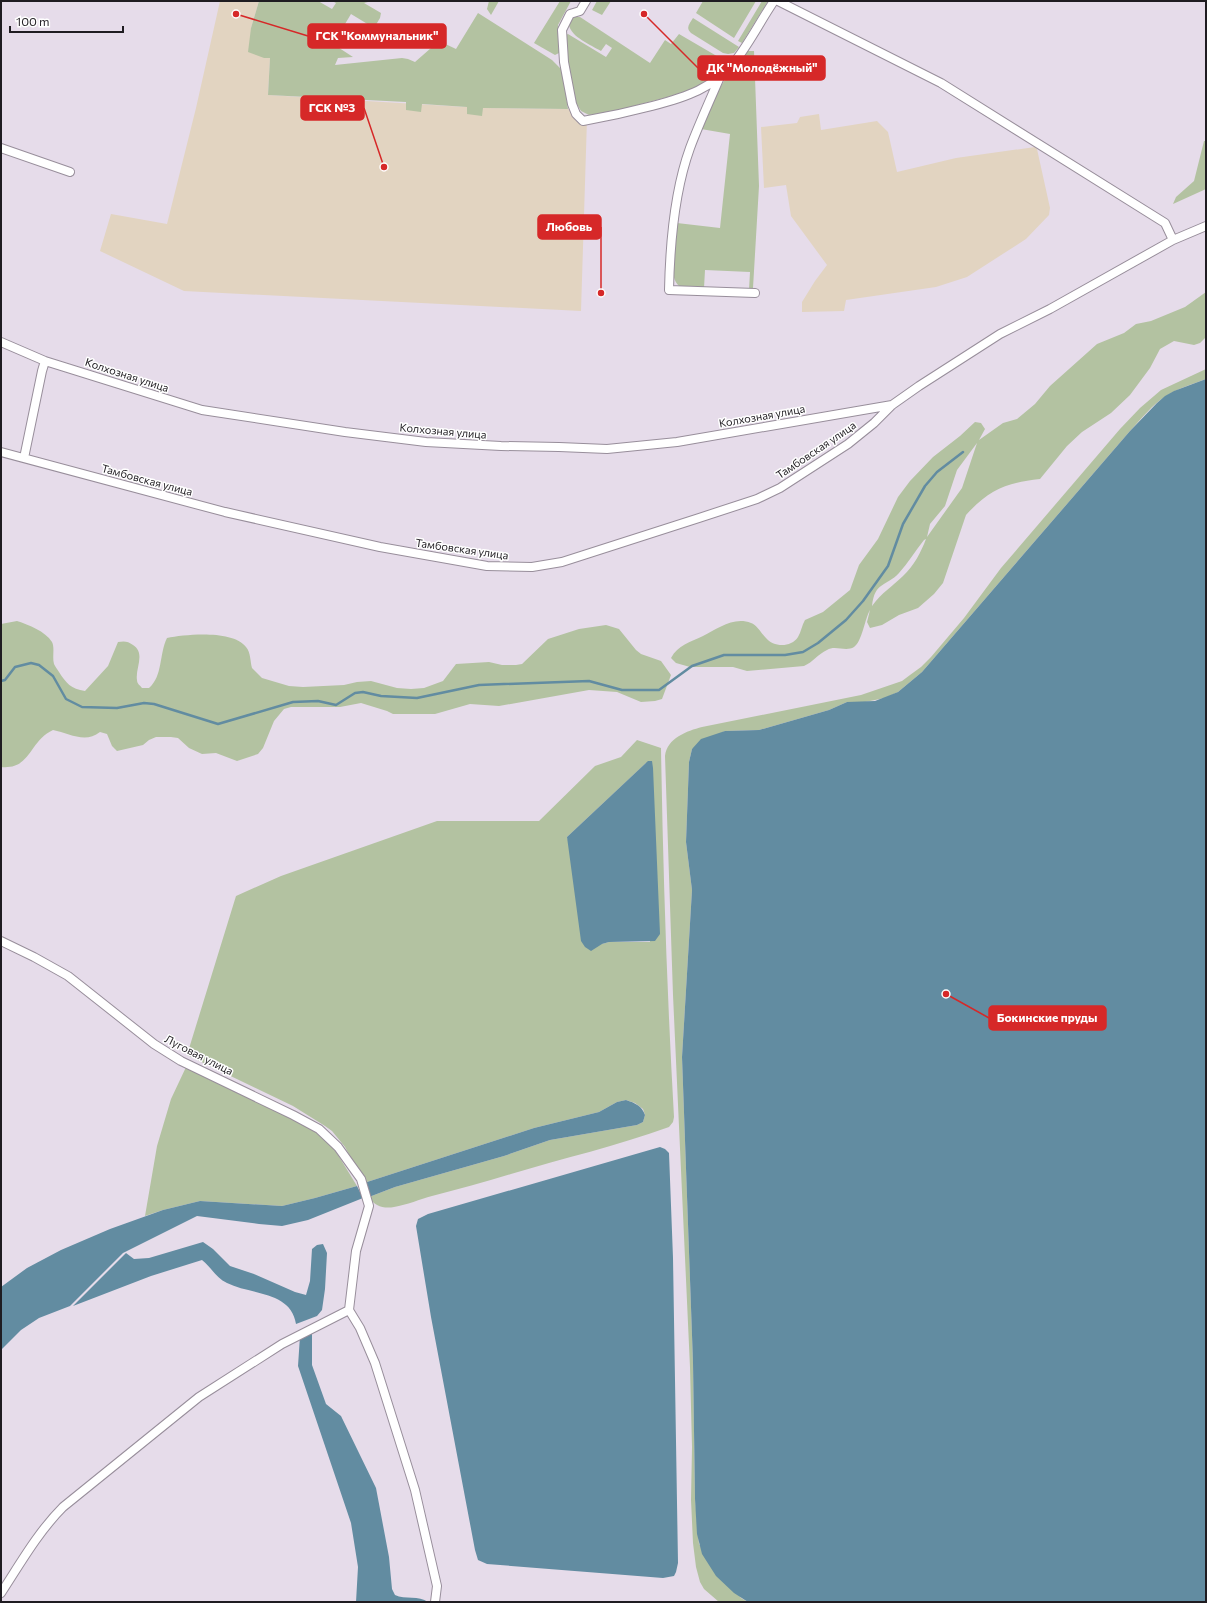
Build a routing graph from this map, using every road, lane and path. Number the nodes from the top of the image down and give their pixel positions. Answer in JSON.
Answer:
{"nodes":[{"id":1,"x":586,"y":1,"type":"edge"},
{"id":2,"x":774,"y":1,"type":"edge"},
{"id":3,"x":778,"y":1,"type":"edge"},
{"id":4,"x":720,"y":76,"type":"junction"},
{"id":5,"x":1,"y":148,"type":"edge"},
{"id":6,"x":70,"y":172,"type":"dead end"},
{"id":7,"x":1206,"y":226,"type":"edge"},
{"id":8,"x":1174,"y":240,"type":"junction"},
{"id":9,"x":755,"y":293,"type":"dead end"},
{"id":10,"x":1,"y":342,"type":"edge"},
{"id":11,"x":45,"y":361,"type":"junction"},
{"id":12,"x":892,"y":405,"type":"junction"},
{"id":13,"x":1,"y":452,"type":"edge"},
{"id":14,"x":24,"y":458,"type":"junction"},
{"id":15,"x":1,"y":940,"type":"edge"},
{"id":16,"x":349,"y":1310,"type":"junction"},
{"id":17,"x":1,"y":1593,"type":"edge"},
{"id":18,"x":435,"y":1602,"type":"edge"}],
"edges":[{"from":1,"to":4,"type":"street"},
{"from":2,"to":4,"type":"street"},
{"from":3,"to":8,"type":"street"},
{"from":4,"to":9,"type":"street"},
{"from":5,"to":6,"type":"street"},
{"from":7,"to":8,"type":"street","name":"Тамбовская улица"},
{"from":8,"to":12,"type":"street","name":"Тамбовская улица"},
{"from":10,"to":11,"type":"street","name":"Колхозная улица"},
{"from":11,"to":12,"type":"street","name":"Колхозная улица"},
{"from":11,"to":14,"type":"street"},
{"from":12,"to":14,"type":"street","name":"Тамбовская улица"},
{"from":13,"to":14,"type":"street","name":"Тамбовская улица"},
{"from":15,"to":16,"type":"street","name":"Луговая улица"},
{"from":16,"to":17,"type":"street"},
{"from":16,"to":18,"type":"street"}]}
